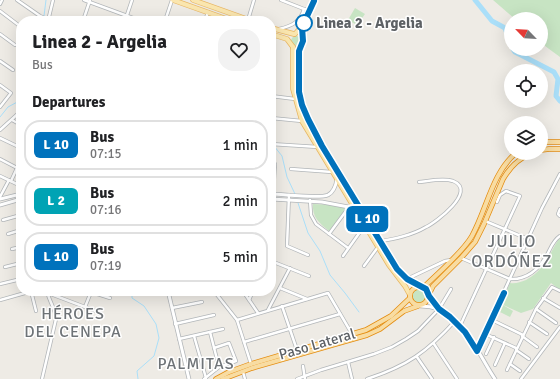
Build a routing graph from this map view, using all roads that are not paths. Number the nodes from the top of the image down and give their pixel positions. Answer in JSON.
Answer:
{"nodes":[{"id":1,"x":2,"y":0,"type":"edge"},
{"id":2,"x":17,"y":0,"type":"edge"},
{"id":3,"x":53,"y":0,"type":"edge"},
{"id":4,"x":84,"y":0,"type":"edge"},
{"id":5,"x":132,"y":0,"type":"edge"},
{"id":6,"x":173,"y":0,"type":"edge"},
{"id":7,"x":192,"y":0,"type":"edge"},
{"id":8,"x":254,"y":0,"type":"edge"},
{"id":9,"x":281,"y":0,"type":"edge"},
{"id":10,"x":314,"y":0,"type":"edge"},
{"id":11,"x":90,"y":1,"type":"edge"},
{"id":12,"x":198,"y":1,"type":"edge"},
{"id":13,"x":0,"y":4,"type":"edge"},
{"id":14,"x":190,"y":6,"type":"junction"},
{"id":15,"x":304,"y":8,"type":"junction"},
{"id":16,"x":310,"y":9,"type":"junction"},
{"id":17,"x":0,"y":11,"type":"edge"},
{"id":18,"x":208,"y":12,"type":"junction"},
{"id":19,"x":229,"y":13,"type":"junction"},
{"id":20,"x":40,"y":16,"type":"edge"},
{"id":21,"x":50,"y":16,"type":"edge"},
{"id":22,"x":85,"y":16,"type":"edge"},
{"id":23,"x":126,"y":16,"type":"joint"},
{"id":24,"x":167,"y":16,"type":"edge"},
{"id":25,"x":207,"y":16,"type":"edge"},
{"id":26,"x":218,"y":16,"type":"edge"},
{"id":27,"x":228,"y":16,"type":"edge"},
{"id":28,"x":238,"y":16,"type":"edge"},
{"id":29,"x":251,"y":16,"type":"edge"},
{"id":30,"x":16,"y":23,"type":"edge"},
{"id":31,"x":302,"y":27,"type":"junction"},
{"id":32,"x":276,"y":29,"type":"joint"},
{"id":33,"x":0,"y":34,"type":"edge"},
{"id":34,"x":295,"y":34,"type":"junction"},
{"id":35,"x":276,"y":36,"type":"edge"},
{"id":36,"x":302,"y":38,"type":"junction"},
{"id":37,"x":289,"y":42,"type":"junction"},
{"id":38,"x":15,"y":45,"type":"dead end"},
{"id":39,"x":293,"y":47,"type":"junction"},
{"id":40,"x":300,"y":47,"type":"junction"},
{"id":41,"x":0,"y":61,"type":"edge"},
{"id":42,"x":13,"y":70,"type":"dead end"},
{"id":43,"x":0,"y":85,"type":"edge"},
{"id":44,"x":276,"y":97,"type":"edge"},
{"id":45,"x":295,"y":99,"type":"junction"},
{"id":46,"x":1,"y":106,"type":"edge"},
{"id":47,"x":16,"y":116,"type":"edge"},
{"id":48,"x":276,"y":118,"type":"edge"},
{"id":49,"x":12,"y":120,"type":"junction"},
{"id":50,"x":302,"y":121,"type":"junction"},
{"id":51,"x":16,"y":122,"type":"edge"},
{"id":52,"x":0,"y":130,"type":"edge"},
{"id":53,"x":0,"y":138,"type":"edge"},
{"id":54,"x":548,"y":142,"type":"edge"},
{"id":55,"x":560,"y":142,"type":"edge"},
{"id":56,"x":276,"y":144,"type":"edge"},
{"id":57,"x":16,"y":146,"type":"edge"},
{"id":58,"x":320,"y":146,"type":"junction"},
{"id":59,"x":548,"y":149,"type":"edge"},
{"id":60,"x":560,"y":149,"type":"edge"},
{"id":61,"x":0,"y":159,"type":"edge"},
{"id":62,"x":509,"y":160,"type":"edge"},
{"id":63,"x":520,"y":160,"type":"edge"},
{"id":64,"x":16,"y":167,"type":"edge"},
{"id":65,"x":291,"y":169,"type":"dead end"},
{"id":66,"x":16,"y":170,"type":"edge"},
{"id":67,"x":333,"y":172,"type":"junction"},
{"id":68,"x":560,"y":174,"type":"edge"},
{"id":69,"x":0,"y":176,"type":"edge"},
{"id":70,"x":337,"y":179,"type":"junction"},
{"id":71,"x":10,"y":180,"type":"junction"},
{"id":72,"x":419,"y":182,"type":"dead end"},
{"id":73,"x":16,"y":183,"type":"edge"},
{"id":74,"x":276,"y":194,"type":"edge"},
{"id":75,"x":16,"y":195,"type":"edge"},
{"id":76,"x":289,"y":195,"type":"junction"},
{"id":77,"x":310,"y":196,"type":"junction"},
{"id":78,"x":0,"y":198,"type":"edge"},
{"id":79,"x":276,"y":199,"type":"edge"},
{"id":80,"x":16,"y":200,"type":"edge"},
{"id":81,"x":289,"y":200,"type":"junction"},
{"id":82,"x":310,"y":201,"type":"junction"},
{"id":83,"x":497,"y":202,"type":"dead end"},
{"id":84,"x":0,"y":205,"type":"edge"},
{"id":85,"x":360,"y":206,"type":"junction"},
{"id":86,"x":349,"y":207,"type":"junction"},
{"id":87,"x":354,"y":208,"type":"junction"},
{"id":88,"x":560,"y":208,"type":"edge"},
{"id":89,"x":16,"y":216,"type":"edge"},
{"id":90,"x":559,"y":216,"type":"edge"},
{"id":91,"x":3,"y":220,"type":"dead end"},
{"id":92,"x":485,"y":221,"type":"junction"},
{"id":93,"x":365,"y":224,"type":"junction"},
{"id":94,"x":505,"y":229,"type":"junction"},
{"id":95,"x":16,"y":232,"type":"edge"},
{"id":96,"x":8,"y":234,"type":"dead end"},
{"id":97,"x":329,"y":234,"type":"junction"},
{"id":98,"x":560,"y":236,"type":"edge"},
{"id":99,"x":528,"y":239,"type":"junction"},
{"id":100,"x":378,"y":242,"type":"junction"},
{"id":101,"x":378,"y":246,"type":"junction"},
{"id":102,"x":16,"y":248,"type":"edge"},
{"id":103,"x":348,"y":248,"type":"junction"},
{"id":104,"x":12,"y":249,"type":"dead end"},
{"id":105,"x":308,"y":255,"type":"dead end"},
{"id":106,"x":343,"y":256,"type":"dead end"},
{"id":107,"x":461,"y":258,"type":"junction"},
{"id":108,"x":451,"y":260,"type":"junction"},
{"id":109,"x":276,"y":263,"type":"edge"},
{"id":110,"x":16,"y":264,"type":"edge"},
{"id":111,"x":364,"y":266,"type":"dead end"},
{"id":112,"x":5,"y":267,"type":"dead end"},
{"id":113,"x":290,"y":268,"type":"junction"},
{"id":114,"x":396,"y":270,"type":"junction"},
{"id":115,"x":487,"y":270,"type":"junction"},
{"id":116,"x":309,"y":276,"type":"dead end"},
{"id":117,"x":407,"y":279,"type":"junction"},
{"id":118,"x":510,"y":279,"type":"junction"},
{"id":119,"x":16,"y":280,"type":"edge"},
{"id":120,"x":0,"y":284,"type":"edge"},
{"id":121,"x":421,"y":287,"type":"junction"},
{"id":122,"x":280,"y":288,"type":"junction"},
{"id":123,"x":451,"y":289,"type":"dead end"},
{"id":124,"x":560,"y":291,"type":"edge"},
{"id":125,"x":276,"y":295,"type":"edge"},
{"id":126,"x":429,"y":295,"type":"junction"},
{"id":127,"x":16,"y":296,"type":"edge"},
{"id":128,"x":33,"y":296,"type":"edge"},
{"id":129,"x":49,"y":296,"type":"edge"},
{"id":130,"x":58,"y":296,"type":"edge"},
{"id":131,"x":89,"y":296,"type":"edge"},
{"id":132,"x":103,"y":296,"type":"edge"},
{"id":133,"x":170,"y":296,"type":"edge"},
{"id":134,"x":218,"y":296,"type":"edge"},
{"id":135,"x":246,"y":296,"type":"edge"},
{"id":136,"x":251,"y":296,"type":"edge"},
{"id":137,"x":276,"y":296,"type":"edge"},
{"id":138,"x":410,"y":297,"type":"junction"},
{"id":139,"x":110,"y":298,"type":"dead end"},
{"id":140,"x":543,"y":298,"type":"junction"},
{"id":141,"x":308,"y":299,"type":"junction"},
{"id":142,"x":0,"y":300,"type":"edge"},
{"id":143,"x":249,"y":300,"type":"junction"},
{"id":144,"x":202,"y":302,"type":"dead end"},
{"id":145,"x":282,"y":306,"type":"junction"},
{"id":146,"x":419,"y":306,"type":"junction"},
{"id":147,"x":85,"y":307,"type":"junction"},
{"id":148,"x":172,"y":308,"type":"junction"},
{"id":149,"x":560,"y":308,"type":"edge"},
{"id":150,"x":439,"y":309,"type":"junction"},
{"id":151,"x":536,"y":309,"type":"junction"},
{"id":152,"x":36,"y":310,"type":"dead end"},
{"id":153,"x":268,"y":310,"type":"junction"},
{"id":154,"x":100,"y":313,"type":"dead end"},
{"id":155,"x":258,"y":313,"type":"junction"},
{"id":156,"x":340,"y":314,"type":"junction"},
{"id":157,"x":214,"y":315,"type":"dead end"},
{"id":158,"x":236,"y":320,"type":"junction"},
{"id":159,"x":492,"y":320,"type":"junction"},
{"id":160,"x":456,"y":321,"type":"junction"},
{"id":161,"x":529,"y":322,"type":"junction"},
{"id":162,"x":556,"y":323,"type":"dead end"},
{"id":163,"x":175,"y":324,"type":"junction"},
{"id":164,"x":460,"y":326,"type":"junction"},
{"id":165,"x":560,"y":327,"type":"edge"},
{"id":166,"x":223,"y":328,"type":"dead end"},
{"id":167,"x":289,"y":328,"type":"junction"},
{"id":168,"x":210,"y":332,"type":"junction"},
{"id":169,"x":352,"y":334,"type":"junction"},
{"id":170,"x":486,"y":334,"type":"junction"},
{"id":171,"x":547,"y":334,"type":"dead end"},
{"id":172,"x":522,"y":335,"type":"junction"},
{"id":173,"x":194,"y":336,"type":"junction"},
{"id":174,"x":494,"y":337,"type":"junction"},
{"id":175,"x":179,"y":339,"type":"junction"},
{"id":176,"x":244,"y":342,"type":"junction"},
{"id":177,"x":505,"y":343,"type":"junction"},
{"id":178,"x":434,"y":344,"type":"junction"},
{"id":179,"x":537,"y":347,"type":"dead end"},
{"id":180,"x":214,"y":348,"type":"junction"},
{"id":181,"x":516,"y":349,"type":"junction"},
{"id":182,"x":297,"y":350,"type":"junction"},
{"id":183,"x":477,"y":351,"type":"junction"},
{"id":184,"x":486,"y":354,"type":"dead end"},
{"id":185,"x":417,"y":357,"type":"junction"},
{"id":186,"x":529,"y":359,"type":"dead end"},
{"id":187,"x":348,"y":362,"type":"junction"},
{"id":188,"x":251,"y":364,"type":"junction"},
{"id":189,"x":510,"y":364,"type":"junction"},
{"id":190,"x":495,"y":365,"type":"dead end"},
{"id":191,"x":303,"y":366,"type":"dead end"},
{"id":192,"x":219,"y":367,"type":"junction"},
{"id":193,"x":507,"y":370,"type":"dead end"},
{"id":194,"x":520,"y":371,"type":"dead end"},
{"id":195,"x":243,"y":372,"type":"junction"},
{"id":196,"x":205,"y":378,"type":"edge"},
{"id":197,"x":304,"y":378,"type":"edge"},
{"id":198,"x":42,"y":379,"type":"edge"},
{"id":199,"x":189,"y":379,"type":"edge"},
{"id":200,"x":216,"y":379,"type":"edge"},
{"id":201,"x":223,"y":379,"type":"edge"},
{"id":202,"x":245,"y":379,"type":"edge"},
{"id":203,"x":297,"y":379,"type":"edge"},
{"id":204,"x":352,"y":379,"type":"edge"},
{"id":205,"x":367,"y":379,"type":"edge"},
{"id":206,"x":432,"y":379,"type":"edge"},
{"id":207,"x":457,"y":379,"type":"edge"},
{"id":208,"x":495,"y":379,"type":"edge"},
{"id":209,"x":521,"y":379,"type":"edge"}],
"edges":[{"from":1,"to":13,"type":"street"},
{"from":2,"to":20,"type":"street"},
{"from":3,"to":21,"type":"street"},
{"from":4,"to":11,"type":"street"},
{"from":5,"to":23,"type":"street"},
{"from":6,"to":14,"type":"main road"},
{"from":6,"to":24,"type":"street"},
{"from":7,"to":12,"type":"main road"},
{"from":7,"to":14,"type":"main road"},
{"from":8,"to":29,"type":"street"},
{"from":9,"to":15,"type":"street"},
{"from":10,"to":16,"type":"main road"},
{"from":11,"to":22,"type":"street"},
{"from":11,"to":23,"type":"street"},
{"from":12,"to":19,"type":"main road"},
{"from":14,"to":18,"type":"main road"},
{"from":15,"to":16,"type":"street"},
{"from":15,"to":32,"type":"street"},
{"from":16,"to":31,"type":"main road"},
{"from":17,"to":30,"type":"street"},
{"from":18,"to":25,"type":"street"},
{"from":18,"to":26,"type":"main road"},
{"from":19,"to":27,"type":"main road"},
{"from":19,"to":28,"type":"main road"},
{"from":31,"to":34,"type":"main road"},
{"from":31,"to":36,"type":"main road"},
{"from":32,"to":34,"type":"main road"},
{"from":33,"to":38,"type":"street"},
{"from":34,"to":36,"type":"main road"},
{"from":34,"to":37,"type":"main road"},
{"from":35,"to":37,"type":"main road"},
{"from":36,"to":40,"type":"main road"},
{"from":37,"to":39,"type":"main road"},
{"from":39,"to":40,"type":"main road"},
{"from":39,"to":45,"type":"main road"},
{"from":40,"to":58,"type":"main road"},
{"from":41,"to":42,"type":"street"},
{"from":43,"to":46,"type":"street"},
{"from":44,"to":45,"type":"street"},
{"from":45,"to":50,"type":"main road"},
{"from":47,"to":49,"type":"street"},
{"from":48,"to":50,"type":"street"},
{"from":49,"to":51,"type":"street"},
{"from":49,"to":52,"type":"street"},
{"from":50,"to":58,"type":"main road"},
{"from":53,"to":57,"type":"street"},
{"from":54,"to":55,"type":"highway"},
{"from":56,"to":58,"type":"street"},
{"from":58,"to":67,"type":"main road"},
{"from":58,"to":85,"type":"main road"},
{"from":59,"to":60,"type":"highway"},
{"from":61,"to":64,"type":"street"},
{"from":62,"to":108,"type":"highway"},
{"from":63,"to":92,"type":"highway"},
{"from":65,"to":67,"type":"street"},
{"from":66,"to":71,"type":"street"},
{"from":67,"to":70,"type":"main road"},
{"from":68,"to":99,"type":"street"},
{"from":69,"to":71,"type":"street"},
{"from":70,"to":77,"type":"street"},
{"from":70,"to":87,"type":"main road"},
{"from":71,"to":73,"type":"street"},
{"from":71,"to":78,"type":"street"},
{"from":72,"to":100,"type":"street"},
{"from":74,"to":76,"type":"street"},
{"from":75,"to":78,"type":"street"},
{"from":76,"to":77,"type":"street"},
{"from":76,"to":81,"type":"street"},
{"from":77,"to":82,"type":"street"},
{"from":79,"to":81,"type":"street"},
{"from":80,"to":84,"type":"street"},
{"from":81,"to":82,"type":"street"},
{"from":81,"to":105,"type":"street"},
{"from":82,"to":86,"type":"street"},
{"from":82,"to":97,"type":"street"},
{"from":83,"to":94,"type":"street"},
{"from":85,"to":87,"type":"street"},
{"from":85,"to":100,"type":"main road"},
{"from":86,"to":87,"type":"street"},
{"from":86,"to":97,"type":"street"},
{"from":87,"to":93,"type":"main road"},
{"from":88,"to":90,"type":"street"},
{"from":89,"to":91,"type":"street"},
{"from":92,"to":94,"type":"street"},
{"from":92,"to":107,"type":"highway"},
{"from":93,"to":100,"type":"main road"},
{"from":93,"to":103,"type":"street"},
{"from":94,"to":99,"type":"street"},
{"from":94,"to":115,"type":"street"},
{"from":95,"to":96,"type":"street"},
{"from":97,"to":103,"type":"street"},
{"from":98,"to":118,"type":"street"},
{"from":99,"to":118,"type":"street"},
{"from":100,"to":101,"type":"main road"},
{"from":100,"to":114,"type":"main road"},
{"from":101,"to":111,"type":"street"},
{"from":101,"to":114,"type":"main road"},
{"from":102,"to":104,"type":"street"},
{"from":103,"to":106,"type":"street"},
{"from":107,"to":115,"type":"street"},
{"from":107,"to":126,"type":"highway"},
{"from":108,"to":117,"type":"street"},
{"from":108,"to":121,"type":"highway"},
{"from":109,"to":113,"type":"street"},
{"from":110,"to":112,"type":"street"},
{"from":113,"to":116,"type":"street"},
{"from":113,"to":122,"type":"street"},
{"from":114,"to":117,"type":"main road"},
{"from":114,"to":138,"type":"main road"},
{"from":115,"to":118,"type":"street"},
{"from":115,"to":164,"type":"street"},
{"from":117,"to":121,"type":"main road"},
{"from":118,"to":159,"type":"street"},
{"from":119,"to":120,"type":"street"},
{"from":121,"to":126,"type":"highway"},
{"from":121,"to":138,"type":"highway"},
{"from":122,"to":125,"type":"street"},
{"from":122,"to":141,"type":"street"},
{"from":123,"to":150,"type":"street"},
{"from":124,"to":140,"type":"street"},
{"from":126,"to":146,"type":"highway"},
{"from":126,"to":150,"type":"street"},
{"from":127,"to":142,"type":"street"},
{"from":128,"to":152,"type":"street"},
{"from":129,"to":198,"type":"street"},
{"from":130,"to":147,"type":"street"},
{"from":131,"to":147,"type":"street"},
{"from":132,"to":139,"type":"street"},
{"from":133,"to":148,"type":"street"},
{"from":134,"to":158,"type":"street"},
{"from":135,"to":143,"type":"street"},
{"from":136,"to":143,"type":"street"},
{"from":137,"to":153,"type":"street"},
{"from":138,"to":146,"type":"highway"},
{"from":138,"to":169,"type":"highway","name":"Paso Lateral"},
{"from":140,"to":149,"type":"street"},
{"from":140,"to":151,"type":"street"},
{"from":141,"to":145,"type":"street"},
{"from":141,"to":156,"type":"street"},
{"from":143,"to":155,"type":"street"},
{"from":144,"to":148,"type":"street"},
{"from":145,"to":153,"type":"street"},
{"from":145,"to":167,"type":"street"},
{"from":146,"to":150,"type":"street"},
{"from":146,"to":195,"type":"highway"},
{"from":147,"to":154,"type":"street"},
{"from":148,"to":163,"type":"street"},
{"from":150,"to":160,"type":"street"},
{"from":150,"to":187,"type":"street"},
{"from":151,"to":161,"type":"street"},
{"from":151,"to":162,"type":"street"},
{"from":153,"to":155,"type":"street"},
{"from":155,"to":158,"type":"street"},
{"from":156,"to":167,"type":"street"},
{"from":156,"to":169,"type":"street"},
{"from":157,"to":163,"type":"street"},
{"from":158,"to":176,"type":"street"},
{"from":159,"to":170,"type":"street"},
{"from":159,"to":172,"type":"street"},
{"from":160,"to":164,"type":"street"},
{"from":160,"to":178,"type":"street"},
{"from":161,"to":171,"type":"street"},
{"from":161,"to":172,"type":"street"},
{"from":163,"to":175,"type":"street"},
{"from":164,"to":183,"type":"street"},
{"from":165,"to":209,"type":"street"},
{"from":166,"to":168,"type":"street"},
{"from":167,"to":176,"type":"street"},
{"from":167,"to":182,"type":"street"},
{"from":168,"to":173,"type":"street"},
{"from":168,"to":180,"type":"street"},
{"from":169,"to":182,"type":"highway","name":"Paso Lateral"},
{"from":170,"to":174,"type":"street"},
{"from":170,"to":183,"type":"street"},
{"from":172,"to":179,"type":"street"},
{"from":172,"to":181,"type":"street"},
{"from":173,"to":175,"type":"street"},
{"from":173,"to":196,"type":"street"},
{"from":174,"to":177,"type":"street"},
{"from":174,"to":184,"type":"street"},
{"from":175,"to":199,"type":"street"},
{"from":176,"to":188,"type":"street"},
{"from":177,"to":181,"type":"street"},
{"from":177,"to":190,"type":"street"},
{"from":178,"to":185,"type":"street"},
{"from":178,"to":207,"type":"street"},
{"from":180,"to":192,"type":"street"},
{"from":180,"to":192,"type":"street"},
{"from":181,"to":186,"type":"street"},
{"from":181,"to":189,"type":"street"},
{"from":182,"to":188,"type":"highway","name":"Paso Lateral"},
{"from":183,"to":208,"type":"street"},
{"from":185,"to":205,"type":"street"},
{"from":185,"to":206,"type":"street"},
{"from":187,"to":197,"type":"street"},
{"from":187,"to":204,"type":"street"},
{"from":188,"to":200,"type":"highway","name":"Paso Lateral"},
{"from":189,"to":193,"type":"street"},
{"from":189,"to":194,"type":"street"},
{"from":191,"to":197,"type":"street"},
{"from":192,"to":196,"type":"street"},
{"from":195,"to":201,"type":"highway"},
{"from":195,"to":202,"type":"street"},
{"from":197,"to":203,"type":"street"}]}
